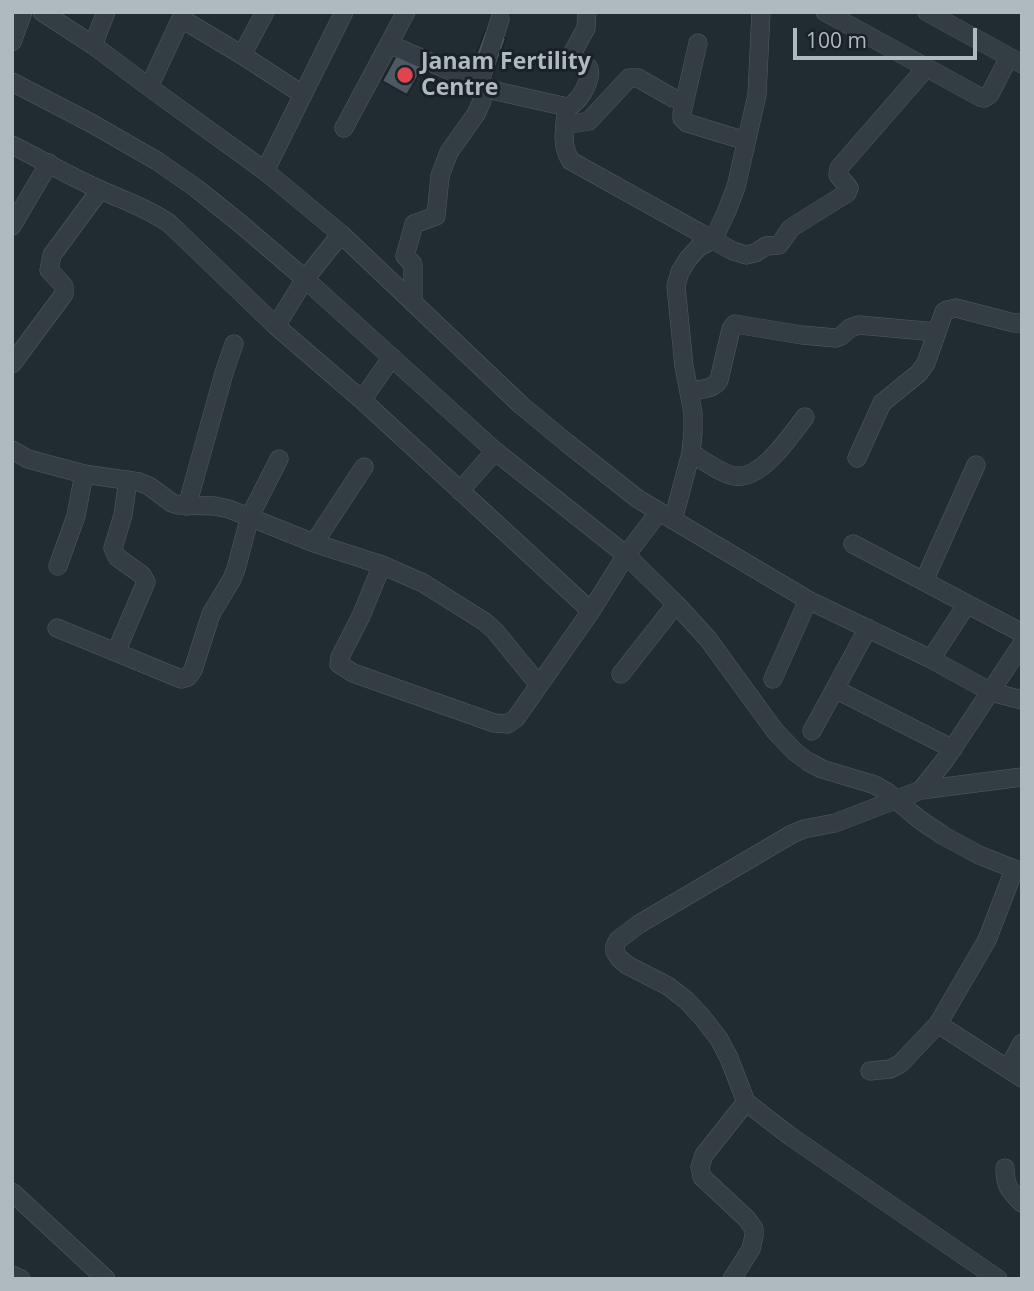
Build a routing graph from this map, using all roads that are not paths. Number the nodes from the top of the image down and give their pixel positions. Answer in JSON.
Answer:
{"nodes":[{"id":1,"x":23,"y":12,"type":"edge"},
{"id":2,"x":42,"y":12,"type":"edge"},
{"id":3,"x":106,"y":12,"type":"edge"},
{"id":4,"x":265,"y":12,"type":"edge"},
{"id":5,"x":344,"y":12,"type":"edge"},
{"id":6,"x":406,"y":12,"type":"edge"},
{"id":7,"x":587,"y":12,"type":"edge"},
{"id":8,"x":761,"y":12,"type":"edge"},
{"id":9,"x":825,"y":12,"type":"edge"},
{"id":10,"x":926,"y":12,"type":"edge"},
{"id":11,"x":183,"y":16,"type":"edge"},
{"id":12,"x":500,"y":19,"type":"dead end"},
{"id":13,"x":14,"y":36,"type":"edge"},
{"id":14,"x":698,"y":43,"type":"dead end"},
{"id":15,"x":93,"y":44,"type":"junction"},
{"id":16,"x":389,"y":44,"type":"junction"},
{"id":17,"x":242,"y":55,"type":"junction"},
{"id":18,"x":1015,"y":61,"type":"edge"},
{"id":19,"x":926,"y":68,"type":"junction"},
{"id":20,"x":12,"y":82,"type":"edge"},
{"id":21,"x":479,"y":85,"type":"junction"},
{"id":22,"x":149,"y":87,"type":"junction"},
{"id":23,"x":302,"y":94,"type":"junction"},
{"id":24,"x":673,"y":98,"type":"dead end"},
{"id":25,"x":566,"y":116,"type":"junction"},
{"id":26,"x":344,"y":128,"type":"dead end"},
{"id":27,"x":746,"y":141,"type":"junction"},
{"id":28,"x":12,"y":145,"type":"edge"},
{"id":29,"x":49,"y":163,"type":"junction"},
{"id":30,"x":265,"y":171,"type":"junction"},
{"id":31,"x":100,"y":190,"type":"junction"},
{"id":32,"x":12,"y":226,"type":"edge"},
{"id":33,"x":341,"y":234,"type":"junction"},
{"id":34,"x":713,"y":240,"type":"junction"},
{"id":35,"x":315,"y":266,"type":"junction"},
{"id":36,"x":413,"y":303,"type":"junction"},
{"id":37,"x":1022,"y":323,"type":"edge"},
{"id":38,"x":276,"y":326,"type":"junction"},
{"id":39,"x":936,"y":332,"type":"junction"},
{"id":40,"x":234,"y":344,"type":"dead end"},
{"id":41,"x":392,"y":357,"type":"junction"},
{"id":42,"x":12,"y":365,"type":"edge"},
{"id":43,"x":690,"y":391,"type":"junction"},
{"id":44,"x":362,"y":400,"type":"junction"},
{"id":45,"x":805,"y":417,"type":"dead end"},
{"id":46,"x":12,"y":450,"type":"edge"},
{"id":47,"x":495,"y":452,"type":"junction"},
{"id":48,"x":691,"y":453,"type":"junction"},
{"id":49,"x":857,"y":458,"type":"dead end"},
{"id":50,"x":279,"y":459,"type":"dead end"},
{"id":51,"x":976,"y":465,"type":"dead end"},
{"id":52,"x":364,"y":467,"type":"dead end"},
{"id":53,"x":84,"y":474,"type":"junction"},
{"id":54,"x":128,"y":480,"type":"junction"},
{"id":55,"x":460,"y":491,"type":"junction"},
{"id":56,"x":187,"y":506,"type":"junction"},
{"id":57,"x":250,"y":516,"type":"junction"},
{"id":58,"x":666,"y":516,"type":"junction"},
{"id":59,"x":314,"y":543,"type":"junction"},
{"id":60,"x":853,"y":544,"type":"dead end"},
{"id":61,"x":626,"y":555,"type":"junction"},
{"id":62,"x":382,"y":565,"type":"junction"},
{"id":63,"x":58,"y":566,"type":"dead end"},
{"id":64,"x":924,"y":581,"type":"junction"},
{"id":65,"x":808,"y":600,"type":"junction"},
{"id":66,"x":676,"y":604,"type":"junction"},
{"id":67,"x":967,"y":604,"type":"junction"},
{"id":68,"x":591,"y":611,"type":"junction"},
{"id":69,"x":57,"y":628,"type":"dead end"},
{"id":70,"x":868,"y":628,"type":"junction"},
{"id":71,"x":1022,"y":633,"type":"edge"},
{"id":72,"x":1022,"y":644,"type":"edge"},
{"id":73,"x":116,"y":652,"type":"junction"},
{"id":74,"x":931,"y":659,"type":"junction"},
{"id":75,"x":621,"y":674,"type":"dead end"},
{"id":76,"x":774,"y":679,"type":"dead end"},
{"id":77,"x":539,"y":685,"type":"junction"},
{"id":78,"x":835,"y":689,"type":"junction"},
{"id":79,"x":991,"y":692,"type":"junction"},
{"id":80,"x":1022,"y":700,"type":"edge"},
{"id":81,"x":812,"y":731,"type":"dead end"},
{"id":82,"x":949,"y":754,"type":"junction"},
{"id":83,"x":1022,"y":777,"type":"edge"},
{"id":84,"x":925,"y":786,"type":"junction"},
{"id":85,"x":896,"y":800,"type":"junction"},
{"id":86,"x":1018,"y":871,"type":"edge"},
{"id":87,"x":938,"y":1024,"type":"junction"},
{"id":88,"x":1022,"y":1044,"type":"edge"},
{"id":89,"x":870,"y":1071,"type":"dead end"},
{"id":90,"x":1015,"y":1074,"type":"edge"},
{"id":91,"x":746,"y":1101,"type":"junction"},
{"id":92,"x":1005,"y":1168,"type":"dead end"},
{"id":93,"x":12,"y":1192,"type":"edge"},
{"id":94,"x":1022,"y":1203,"type":"edge"},
{"id":95,"x":12,"y":1275,"type":"edge"},
{"id":96,"x":22,"y":1279,"type":"edge"},
{"id":97,"x":106,"y":1279,"type":"edge"},
{"id":98,"x":732,"y":1279,"type":"edge"},
{"id":99,"x":998,"y":1279,"type":"edge"}],
"edges":[{"from":1,"to":13,"type":"street"},
{"from":2,"to":15,"type":"street"},
{"from":3,"to":15,"type":"street"},
{"from":4,"to":17,"type":"street"},
{"from":5,"to":23,"type":"street"},
{"from":6,"to":16,"type":"street"},
{"from":7,"to":25,"type":"street"},
{"from":8,"to":27,"type":"street"},
{"from":9,"to":19,"type":"street"},
{"from":10,"to":18,"type":"street"},
{"from":11,"to":17,"type":"street"},
{"from":11,"to":22,"type":"street"},
{"from":12,"to":21,"type":"street"},
{"from":14,"to":27,"type":"street"},
{"from":15,"to":22,"type":"street"},
{"from":16,"to":21,"type":"street"},
{"from":16,"to":26,"type":"street"},
{"from":17,"to":23,"type":"street"},
{"from":18,"to":19,"type":"street"},
{"from":19,"to":34,"type":"street"},
{"from":20,"to":35,"type":"street"},
{"from":21,"to":25,"type":"street"},
{"from":21,"to":36,"type":"street"},
{"from":22,"to":30,"type":"street"},
{"from":23,"to":30,"type":"street"},
{"from":24,"to":25,"type":"street"},
{"from":25,"to":34,"type":"street"},
{"from":27,"to":34,"type":"street"},
{"from":28,"to":29,"type":"street"},
{"from":29,"to":31,"type":"street"},
{"from":29,"to":32,"type":"street"},
{"from":30,"to":33,"type":"street"},
{"from":31,"to":38,"type":"street"},
{"from":31,"to":42,"type":"street"},
{"from":33,"to":35,"type":"street"},
{"from":33,"to":36,"type":"street"},
{"from":34,"to":43,"type":"street"},
{"from":35,"to":38,"type":"street"},
{"from":35,"to":41,"type":"street"},
{"from":36,"to":58,"type":"street"},
{"from":37,"to":39,"type":"street"},
{"from":38,"to":44,"type":"street"},
{"from":39,"to":43,"type":"street"},
{"from":39,"to":49,"type":"street"},
{"from":40,"to":56,"type":"street"},
{"from":41,"to":44,"type":"street"},
{"from":41,"to":47,"type":"street"},
{"from":43,"to":48,"type":"street"},
{"from":44,"to":55,"type":"street"},
{"from":45,"to":48,"type":"street"},
{"from":46,"to":53,"type":"street"},
{"from":47,"to":55,"type":"street"},
{"from":47,"to":61,"type":"street"},
{"from":48,"to":58,"type":"street"},
{"from":50,"to":57,"type":"street"},
{"from":51,"to":64,"type":"street"},
{"from":52,"to":59,"type":"street"},
{"from":53,"to":54,"type":"street"},
{"from":53,"to":63,"type":"street"},
{"from":54,"to":56,"type":"street"},
{"from":54,"to":73,"type":"street"},
{"from":55,"to":68,"type":"street"},
{"from":56,"to":57,"type":"street"},
{"from":57,"to":59,"type":"street"},
{"from":57,"to":73,"type":"street"},
{"from":58,"to":61,"type":"street"},
{"from":58,"to":65,"type":"street"},
{"from":59,"to":62,"type":"street"},
{"from":60,"to":64,"type":"street"},
{"from":61,"to":66,"type":"street"},
{"from":61,"to":68,"type":"street"},
{"from":62,"to":77,"type":"street"},
{"from":62,"to":77,"type":"street"},
{"from":64,"to":67,"type":"street"},
{"from":65,"to":70,"type":"street"},
{"from":65,"to":76,"type":"street"},
{"from":66,"to":75,"type":"street"},
{"from":66,"to":85,"type":"street"},
{"from":67,"to":71,"type":"street"},
{"from":67,"to":74,"type":"street"},
{"from":68,"to":77,"type":"street"},
{"from":69,"to":73,"type":"street"},
{"from":70,"to":74,"type":"street"},
{"from":70,"to":78,"type":"street"},
{"from":72,"to":79,"type":"street"},
{"from":74,"to":79,"type":"street"},
{"from":78,"to":81,"type":"street"},
{"from":78,"to":82,"type":"street"},
{"from":79,"to":80,"type":"street"},
{"from":79,"to":82,"type":"street"},
{"from":82,"to":84,"type":"street"},
{"from":83,"to":84,"type":"street"},
{"from":84,"to":85,"type":"street"},
{"from":85,"to":86,"type":"street"},
{"from":85,"to":91,"type":"street"},
{"from":86,"to":87,"type":"street"},
{"from":87,"to":89,"type":"street"},
{"from":87,"to":90,"type":"street"},
{"from":88,"to":90,"type":"street"},
{"from":91,"to":98,"type":"street"},
{"from":91,"to":99,"type":"street"},
{"from":92,"to":94,"type":"street"},
{"from":93,"to":97,"type":"street"},
{"from":95,"to":96,"type":"street"}]}
